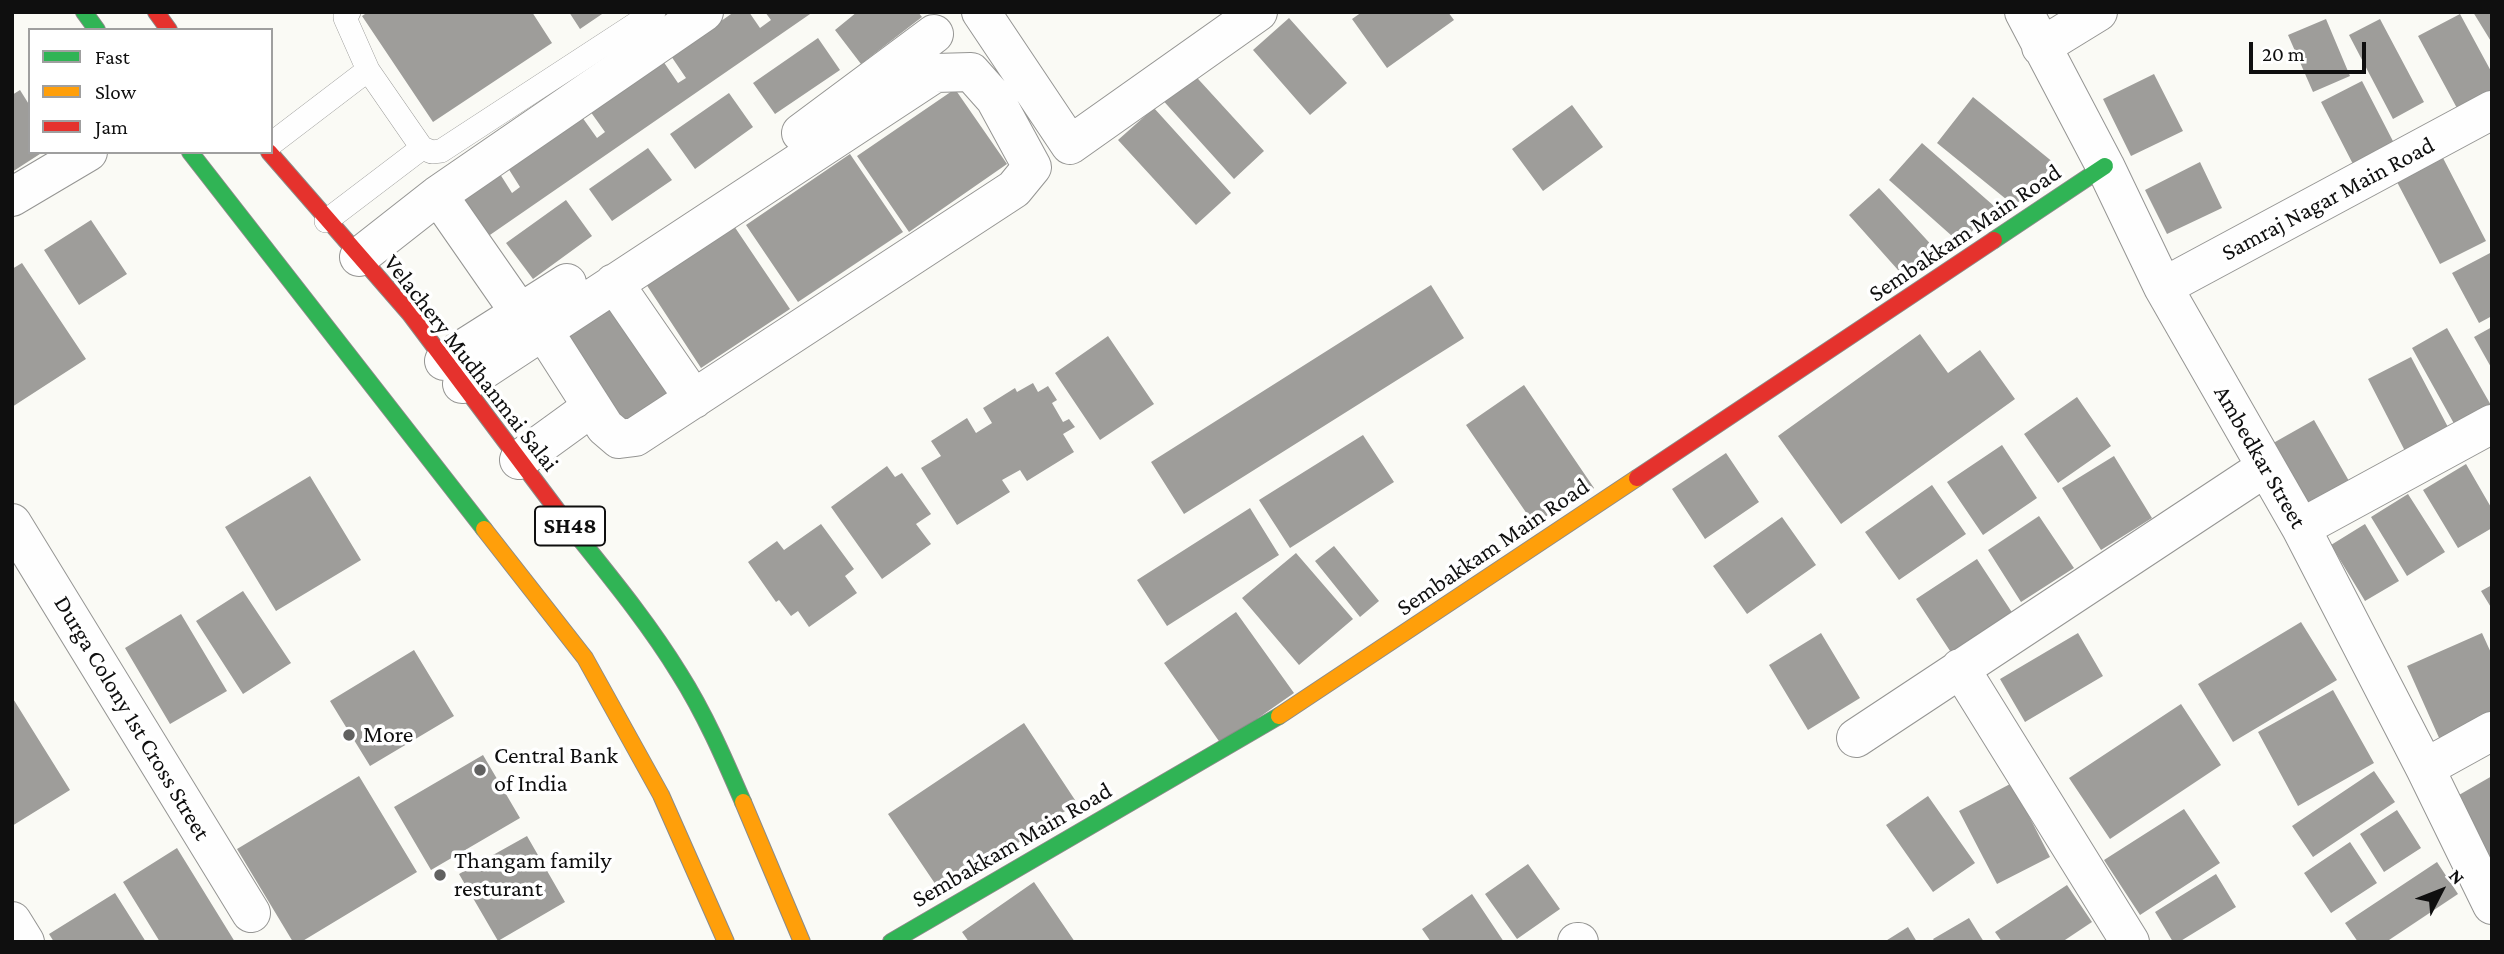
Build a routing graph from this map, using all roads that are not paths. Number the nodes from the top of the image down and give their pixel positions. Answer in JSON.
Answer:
{"nodes":[{"id":1,"x":84,"y":12,"type":"edge"},
{"id":2,"x":156,"y":12,"type":"edge"},
{"id":3,"x":349,"y":12,"type":"edge"},
{"id":4,"x":654,"y":12,"type":"edge"},
{"id":5,"x":704,"y":12,"type":"edge"},
{"id":6,"x":981,"y":12,"type":"edge"},
{"id":7,"x":1258,"y":12,"type":"edge"},
{"id":8,"x":2024,"y":12,"type":"edge"},
{"id":9,"x":2098,"y":12,"type":"edge"},
{"id":10,"x":96,"y":28,"type":"edge"},
{"id":11,"x":168,"y":28,"type":"edge"},
{"id":12,"x":934,"y":34,"type":"dead end"},
{"id":13,"x":2041,"y":47,"type":"junction"},
{"id":14,"x":368,"y":70,"type":"junction"},
{"id":15,"x":2492,"y":110,"type":"edge"},
{"id":16,"x":273,"y":142,"type":"edge"},
{"id":17,"x":422,"y":148,"type":"junction"},
{"id":18,"x":85,"y":154,"type":"edge"},
{"id":19,"x":192,"y":154,"type":"edge"},
{"id":20,"x":271,"y":154,"type":"edge"},
{"id":21,"x":2105,"y":166,"type":"junction"},
{"id":22,"x":438,"y":195,"type":"junction"},
{"id":23,"x":12,"y":197,"type":"edge"},
{"id":24,"x":327,"y":221,"type":"junction"},
{"id":25,"x":359,"y":257,"type":"junction"},
{"id":26,"x":614,"y":284,"type":"junction"},
{"id":27,"x":2163,"y":287,"type":"junction"},
{"id":28,"x":532,"y":321,"type":"junction"},
{"id":29,"x":453,"y":372,"type":"junction"},
{"id":30,"x":694,"y":399,"type":"junction"},
{"id":31,"x":592,"y":407,"type":"junction"},
{"id":32,"x":2492,"y":424,"type":"edge"},
{"id":33,"x":519,"y":460,"type":"junction"},
{"id":34,"x":2266,"y":467,"type":"junction"},
{"id":35,"x":12,"y":523,"type":"edge"},
{"id":36,"x":2301,"y":528,"type":"junction"},
{"id":37,"x":1960,"y":668,"type":"junction"},
{"id":38,"x":2492,"y":731,"type":"edge"},
{"id":39,"x":1856,"y":738,"type":"dead end"},
{"id":40,"x":2425,"y":768,"type":"junction"},
{"id":41,"x":2492,"y":905,"type":"edge"},
{"id":42,"x":251,"y":914,"type":"dead end"},
{"id":43,"x":12,"y":921,"type":"edge"},
{"id":44,"x":25,"y":942,"type":"edge"},
{"id":45,"x":726,"y":942,"type":"edge"},
{"id":46,"x":803,"y":942,"type":"edge"},
{"id":47,"x":891,"y":942,"type":"edge"},
{"id":48,"x":2130,"y":942,"type":"edge"}],
"edges":[{"from":1,"to":10,"type":"main road"},
{"from":2,"to":11,"type":"main road"},
{"from":3,"to":14,"type":"lane"},
{"from":4,"to":17,"type":"lane"},
{"from":5,"to":22,"type":"street"},
{"from":6,"to":7,"type":"street"},
{"from":8,"to":13,"type":"street","name":"Ambedkar Street"},
{"from":9,"to":13,"type":"street"},
{"from":12,"to":28,"type":"street"},
{"from":13,"to":21,"type":"street","name":"Ambedkar Street"},
{"from":14,"to":16,"type":"lane"},
{"from":14,"to":17,"type":"lane"},
{"from":15,"to":27,"type":"street","name":"Samraj Nagar Main Road"},
{"from":17,"to":24,"type":"lane"},
{"from":18,"to":23,"type":"street"},
{"from":19,"to":45,"type":"main road","number":"SH48"},
{"from":20,"to":24,"type":"main road","name":"Velachery Mudhanmai Salai","number":"SH48"},
{"from":21,"to":27,"type":"street","name":"Ambedkar Street"},
{"from":21,"to":47,"type":"main road","name":"Sembakkam Main Road"},
{"from":22,"to":25,"type":"street"},
{"from":22,"to":28,"type":"street"},
{"from":24,"to":25,"type":"main road","name":"Velachery Mudhanmai Salai","number":"SH48"},
{"from":25,"to":29,"type":"main road","name":"Velachery Mudhanmai Salai","number":"SH48"},
{"from":26,"to":28,"type":"street"},
{"from":26,"to":30,"type":"street"},
{"from":26,"to":30,"type":"street"},
{"from":27,"to":34,"type":"street","name":"Ambedkar Street"},
{"from":28,"to":29,"type":"street"},
{"from":28,"to":31,"type":"street"},
{"from":29,"to":33,"type":"main road","name":"Velachery Mudhanmai Salai","number":"SH48"},
{"from":30,"to":31,"type":"street"},
{"from":31,"to":33,"type":"street"},
{"from":32,"to":36,"type":"street"},
{"from":33,"to":46,"type":"main road","name":"Velachery Mudhanmai Salai","number":"SH48"},
{"from":34,"to":36,"type":"street","name":"Ambedkar Street"},
{"from":34,"to":37,"type":"street"},
{"from":35,"to":42,"type":"street","name":"Durga Colony 1st Cross Street"},
{"from":36,"to":40,"type":"street","name":"Ambedkar Street"},
{"from":37,"to":39,"type":"street"},
{"from":37,"to":48,"type":"street"},
{"from":38,"to":40,"type":"street"},
{"from":40,"to":41,"type":"street","name":"Ambedkar Street"},
{"from":43,"to":44,"type":"street"}]}
